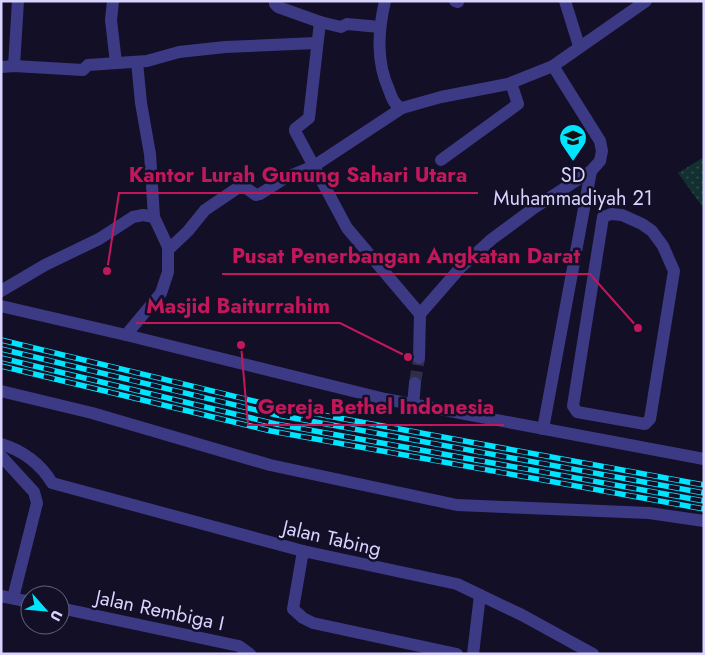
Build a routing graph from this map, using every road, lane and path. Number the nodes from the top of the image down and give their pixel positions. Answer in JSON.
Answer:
{"nodes":[{"id":1,"x":18,"y":1,"type":"edge"},
{"id":2,"x":113,"y":1,"type":"edge"},
{"id":3,"x":275,"y":1,"type":"edge"},
{"id":4,"x":385,"y":1,"type":"edge"},
{"id":5,"x":565,"y":1,"type":"edge"},
{"id":6,"x":646,"y":1,"type":"edge"},
{"id":7,"x":320,"y":22,"type":"junction"},
{"id":8,"x":380,"y":27,"type":"junction"},
{"id":9,"x":316,"y":42,"type":"junction"},
{"id":10,"x":579,"y":46,"type":"junction"},
{"id":11,"x":137,"y":62,"type":"junction"},
{"id":12,"x":116,"y":63,"type":"junction"},
{"id":13,"x":14,"y":66,"type":"junction"},
{"id":14,"x":553,"y":66,"type":"junction"},
{"id":15,"x":1,"y":67,"type":"edge"},
{"id":16,"x":511,"y":83,"type":"junction"},
{"id":17,"x":402,"y":108,"type":"junction"},
{"id":18,"x":441,"y":160,"type":"dead end"},
{"id":19,"x":314,"y":166,"type":"junction"},
{"id":20,"x":591,"y":171,"type":"junction"},
{"id":21,"x":154,"y":217,"type":"junction"},
{"id":22,"x":169,"y":248,"type":"junction"},
{"id":23,"x":1,"y":291,"type":"edge"},
{"id":24,"x":1,"y":306,"type":"edge"},
{"id":25,"x":420,"y":314,"type":"junction"},
{"id":26,"x":126,"y":335,"type":"junction"},
{"id":27,"x":419,"y":358,"type":"tunnel mouth"},
{"id":28,"x":415,"y":384,"type":"tunnel mouth"},
{"id":29,"x":1,"y":391,"type":"edge"},
{"id":30,"x":413,"y":405,"type":"junction"},
{"id":31,"x":609,"y":417,"type":"junction"},
{"id":32,"x":543,"y":429,"type":"junction"},
{"id":33,"x":604,"y":440,"type":"junction"},
{"id":34,"x":1,"y":444,"type":"edge"},
{"id":35,"x":1,"y":456,"type":"edge"},
{"id":36,"x":704,"y":459,"type":"edge"},
{"id":37,"x":52,"y":483,"type":"junction"},
{"id":38,"x":34,"y":492,"type":"junction"},
{"id":39,"x":704,"y":521,"type":"edge"},
{"id":40,"x":303,"y":551,"type":"junction"},
{"id":41,"x":480,"y":595,"type":"junction"},
{"id":42,"x":5,"y":596,"type":"edge"},
{"id":43,"x":20,"y":600,"type":"edge"},
{"id":44,"x":70,"y":610,"type":"edge"},
{"id":45,"x":250,"y":654,"type":"edge"},
{"id":46,"x":457,"y":654,"type":"edge"},
{"id":47,"x":473,"y":654,"type":"edge"},
{"id":48,"x":593,"y":654,"type":"edge"}],
"edges":[{"from":1,"to":13,"type":"street"},
{"from":2,"to":12,"type":"street"},
{"from":3,"to":7,"type":"street"},
{"from":4,"to":8,"type":"street"},
{"from":5,"to":10,"type":"street"},
{"from":6,"to":10,"type":"street"},
{"from":7,"to":8,"type":"street"},
{"from":7,"to":9,"type":"street"},
{"from":8,"to":17,"type":"street"},
{"from":9,"to":11,"type":"street"},
{"from":9,"to":19,"type":"street"},
{"from":10,"to":14,"type":"street"},
{"from":11,"to":12,"type":"street"},
{"from":11,"to":21,"type":"street"},
{"from":12,"to":13,"type":"street"},
{"from":13,"to":15,"type":"street"},
{"from":14,"to":16,"type":"street"},
{"from":14,"to":20,"type":"street"},
{"from":16,"to":17,"type":"street"},
{"from":16,"to":18,"type":"street"},
{"from":17,"to":19,"type":"street"},
{"from":19,"to":22,"type":"street"},
{"from":19,"to":25,"type":"street"},
{"from":20,"to":25,"type":"street"},
{"from":20,"to":32,"type":"street"},
{"from":21,"to":22,"type":"street"},
{"from":21,"to":23,"type":"street"},
{"from":22,"to":26,"type":"street"},
{"from":24,"to":26,"type":"street"},
{"from":25,"to":27,"type":"street"},
{"from":26,"to":30,"type":"street"},
{"from":28,"to":30,"type":"street"},
{"from":29,"to":39,"type":"street"},
{"from":30,"to":32,"type":"street"},
{"from":31,"to":31,"type":"street"},
{"from":31,"to":33,"type":"street"},
{"from":32,"to":33,"type":"street"},
{"from":33,"to":36,"type":"street"},
{"from":34,"to":37,"type":"street"},
{"from":35,"to":38,"type":"street"},
{"from":37,"to":38,"type":"street"},
{"from":37,"to":40,"type":"street","name":"Jalan Tabing"},
{"from":38,"to":42,"type":"street"},
{"from":40,"to":41,"type":"street","name":"Jalan Tabing"},
{"from":40,"to":46,"type":"street"},
{"from":41,"to":47,"type":"street"},
{"from":41,"to":48,"type":"street","name":"Jalan Tabing"},
{"from":42,"to":43,"type":"street"},
{"from":44,"to":45,"type":"street","name":"Jalan Rembiga I"}]}
